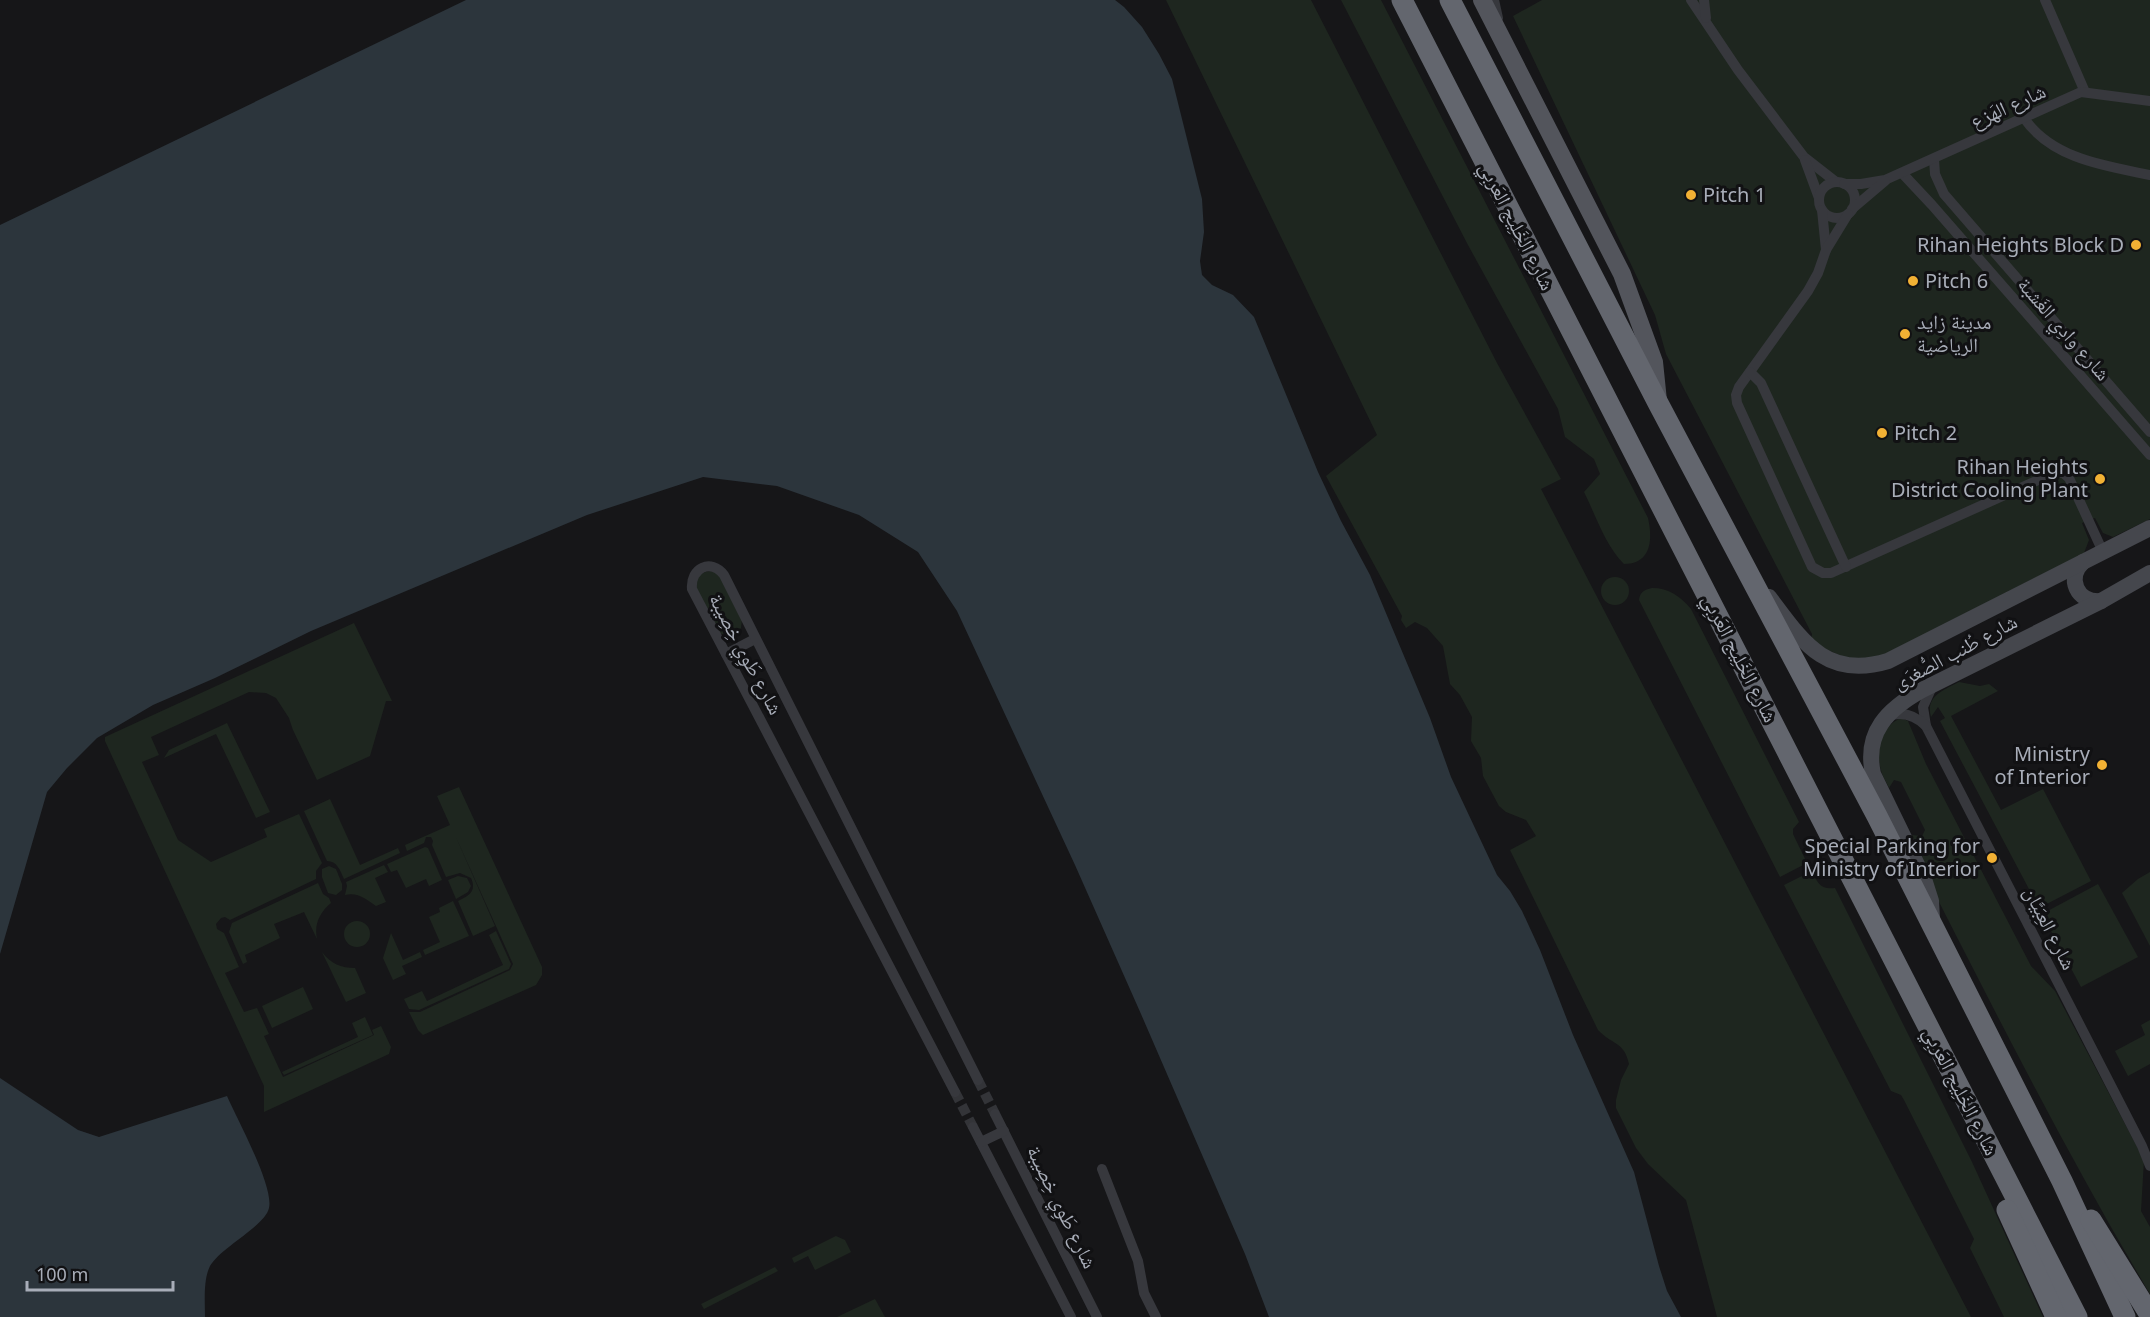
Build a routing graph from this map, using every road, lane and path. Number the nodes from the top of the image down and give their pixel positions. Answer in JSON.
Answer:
{"nodes":[{"id":1,"x":1402,"y":0,"type":"edge"},
{"id":2,"x":1450,"y":0,"type":"edge"},
{"id":3,"x":1482,"y":0,"type":"edge"},
{"id":4,"x":1494,"y":0,"type":"edge"},
{"id":5,"x":1691,"y":0,"type":"edge"},
{"id":6,"x":1704,"y":0,"type":"edge"},
{"id":7,"x":2045,"y":0,"type":"edge"},
{"id":8,"x":1707,"y":22,"type":"junction"},
{"id":9,"x":1516,"y":66,"type":"junction"},
{"id":10,"x":2085,"y":92,"type":"junction"},
{"id":11,"x":2150,"y":101,"type":"edge"},
{"id":12,"x":2024,"y":118,"type":"junction"},
{"id":13,"x":1804,"y":157,"type":"junction"},
{"id":14,"x":1934,"y":159,"type":"junction"},
{"id":15,"x":1902,"y":173,"type":"junction"},
{"id":16,"x":2150,"y":175,"type":"edge"},
{"id":17,"x":1885,"y":180,"type":"junction"},
{"id":18,"x":1840,"y":183,"type":"junction"},
{"id":19,"x":1819,"y":198,"type":"junction"},
{"id":20,"x":1822,"y":210,"type":"junction"},
{"id":21,"x":1850,"y":212,"type":"junction"},
{"id":22,"x":1826,"y":250,"type":"junction"},
{"id":23,"x":1750,"y":372,"type":"junction"},
{"id":24,"x":1658,"y":403,"type":"junction"},
{"id":25,"x":2150,"y":432,"type":"edge"},
{"id":26,"x":2150,"y":455,"type":"edge"},
{"id":27,"x":2150,"y":528,"type":"edge"},
{"id":28,"x":2103,"y":552,"type":"junction"},
{"id":29,"x":2083,"y":562,"type":"junction"},
{"id":30,"x":1846,"y":567,"type":"junction"},
{"id":31,"x":1747,"y":568,"type":"junction"},
{"id":32,"x":2150,"y":573,"type":"edge"},
{"id":33,"x":2101,"y":601,"type":"junction"},
{"id":34,"x":755,"y":639,"type":"junction"},
{"id":35,"x":726,"y":654,"type":"junction"},
{"id":36,"x":1934,"y":684,"type":"junction"},
{"id":37,"x":1885,"y":717,"type":"junction"},
{"id":38,"x":1926,"y":726,"type":"junction"},
{"id":39,"x":1932,"y":924,"type":"junction"},
{"id":40,"x":978,"y":1080,"type":"tunnel mouth"},
{"id":41,"x":955,"y":1092,"type":"tunnel mouth"},
{"id":42,"x":1967,"y":1104,"type":"junction"},
{"id":43,"x":996,"y":1114,"type":"tunnel mouth"},
{"id":44,"x":973,"y":1126,"type":"tunnel mouth"},
{"id":45,"x":1004,"y":1131,"type":"junction"},
{"id":46,"x":981,"y":1142,"type":"junction"},
{"id":47,"x":2142,"y":1146,"type":"junction"},
{"id":48,"x":2150,"y":1156,"type":"edge"},
{"id":49,"x":2150,"y":1166,"type":"edge"},
{"id":50,"x":1102,"y":1169,"type":"dead end"},
{"id":51,"x":2062,"y":1181,"type":"junction"},
{"id":52,"x":2150,"y":1315,"type":"edge"},
{"id":53,"x":1071,"y":1317,"type":"edge"},
{"id":54,"x":1097,"y":1317,"type":"edge"},
{"id":55,"x":1156,"y":1317,"type":"edge"},
{"id":56,"x":2056,"y":1317,"type":"edge"},
{"id":57,"x":2077,"y":1317,"type":"edge"},
{"id":58,"x":2125,"y":1317,"type":"edge"}],
"edges":[{"from":1,"to":42,"type":"highway","name":"شارع الخَلِيج العَربِي"},
{"from":2,"to":24,"type":"highway"},
{"from":3,"to":9,"type":"main road"},
{"from":4,"to":9,"type":"street"},
{"from":5,"to":8,"type":"street"},
{"from":6,"to":8,"type":"street"},
{"from":7,"to":10,"type":"street"},
{"from":8,"to":13,"type":"street"},
{"from":9,"to":24,"type":"main road"},
{"from":10,"to":11,"type":"street"},
{"from":10,"to":12,"type":"street","name":"شارع الهَزع"},
{"from":12,"to":14,"type":"street","name":"شارع الهَزع"},
{"from":12,"to":16,"type":"street"},
{"from":13,"to":18,"type":"street"},
{"from":13,"to":19,"type":"street"},
{"from":14,"to":15,"type":"street","name":"شارع الهَزع"},
{"from":14,"to":25,"type":"street","name":"شارع وادِي الغَشبة"},
{"from":15,"to":17,"type":"street","name":"شارع الهَزع"},
{"from":15,"to":26,"type":"street","name":"شارع وادِي الغَشبة"},
{"from":17,"to":18,"type":"street","name":"شارع الهَزع"},
{"from":17,"to":21,"type":"street","name":"شارع الهَزع"},
{"from":18,"to":19,"type":"street"},
{"from":18,"to":21,"type":"street"},
{"from":19,"to":20,"type":"street"},
{"from":20,"to":21,"type":"street"},
{"from":20,"to":22,"type":"street"},
{"from":21,"to":22,"type":"street","name":"شارع الهَزع"},
{"from":22,"to":23,"type":"street"},
{"from":23,"to":30,"type":"street"},
{"from":23,"to":30,"type":"street"},
{"from":24,"to":31,"type":"highway"},
{"from":27,"to":28,"type":"street","name":"شارع طُنب الصُّغرَى"},
{"from":28,"to":29,"type":"street","name":"شارع طُنب الصُّغرَى"},
{"from":28,"to":30,"type":"street"},
{"from":29,"to":31,"type":"street","name":"شارع طُنب الصُّغرَى"},
{"from":29,"to":33,"type":"street"},
{"from":31,"to":39,"type":"highway"},
{"from":32,"to":33,"type":"street","name":"شارع طُنب الصُّغرَى"},
{"from":33,"to":36,"type":"street","name":"شارع طُنب الصُّغرَى"},
{"from":34,"to":35,"type":"street"},
{"from":34,"to":35,"type":"street","name":"شارع طَوِي خِصِيبة"},
{"from":34,"to":40,"type":"street","name":"شارع طَوِي خِصِيبة"},
{"from":35,"to":41,"type":"street","name":"شارع طَوِي خِصِيبة"},
{"from":36,"to":37,"type":"street","name":"شارع طُنب الصُّغرَى"},
{"from":36,"to":38,"type":"street","name":"شارع العِبَيَّان"},
{"from":37,"to":38,"type":"street"},
{"from":37,"to":39,"type":"street","name":"شارع طُنب الصُّغرَى"},
{"from":38,"to":47,"type":"street","name":"شارع العِبَيَّان"},
{"from":39,"to":51,"type":"highway"},
{"from":42,"to":56,"type":"highway"},
{"from":42,"to":57,"type":"highway","name":"شارع الخَلِيج العَربِي"},
{"from":43,"to":45,"type":"street","name":"شارع طَوِي خِصِيبة"},
{"from":44,"to":46,"type":"street","name":"شارع طَوِي خِصِيبة"},
{"from":45,"to":46,"type":"street"},
{"from":45,"to":54,"type":"street","name":"شارع طَوِي خِصِيبة"},
{"from":46,"to":53,"type":"street","name":"شارع طَوِي خِصِيبة"},
{"from":47,"to":48,"type":"street","name":"شارع العِبَيَّان"},
{"from":47,"to":49,"type":"street","name":"شارع العِبَيَّان"},
{"from":50,"to":55,"type":"street"},
{"from":51,"to":52,"type":"highway"},
{"from":51,"to":58,"type":"highway"}]}
